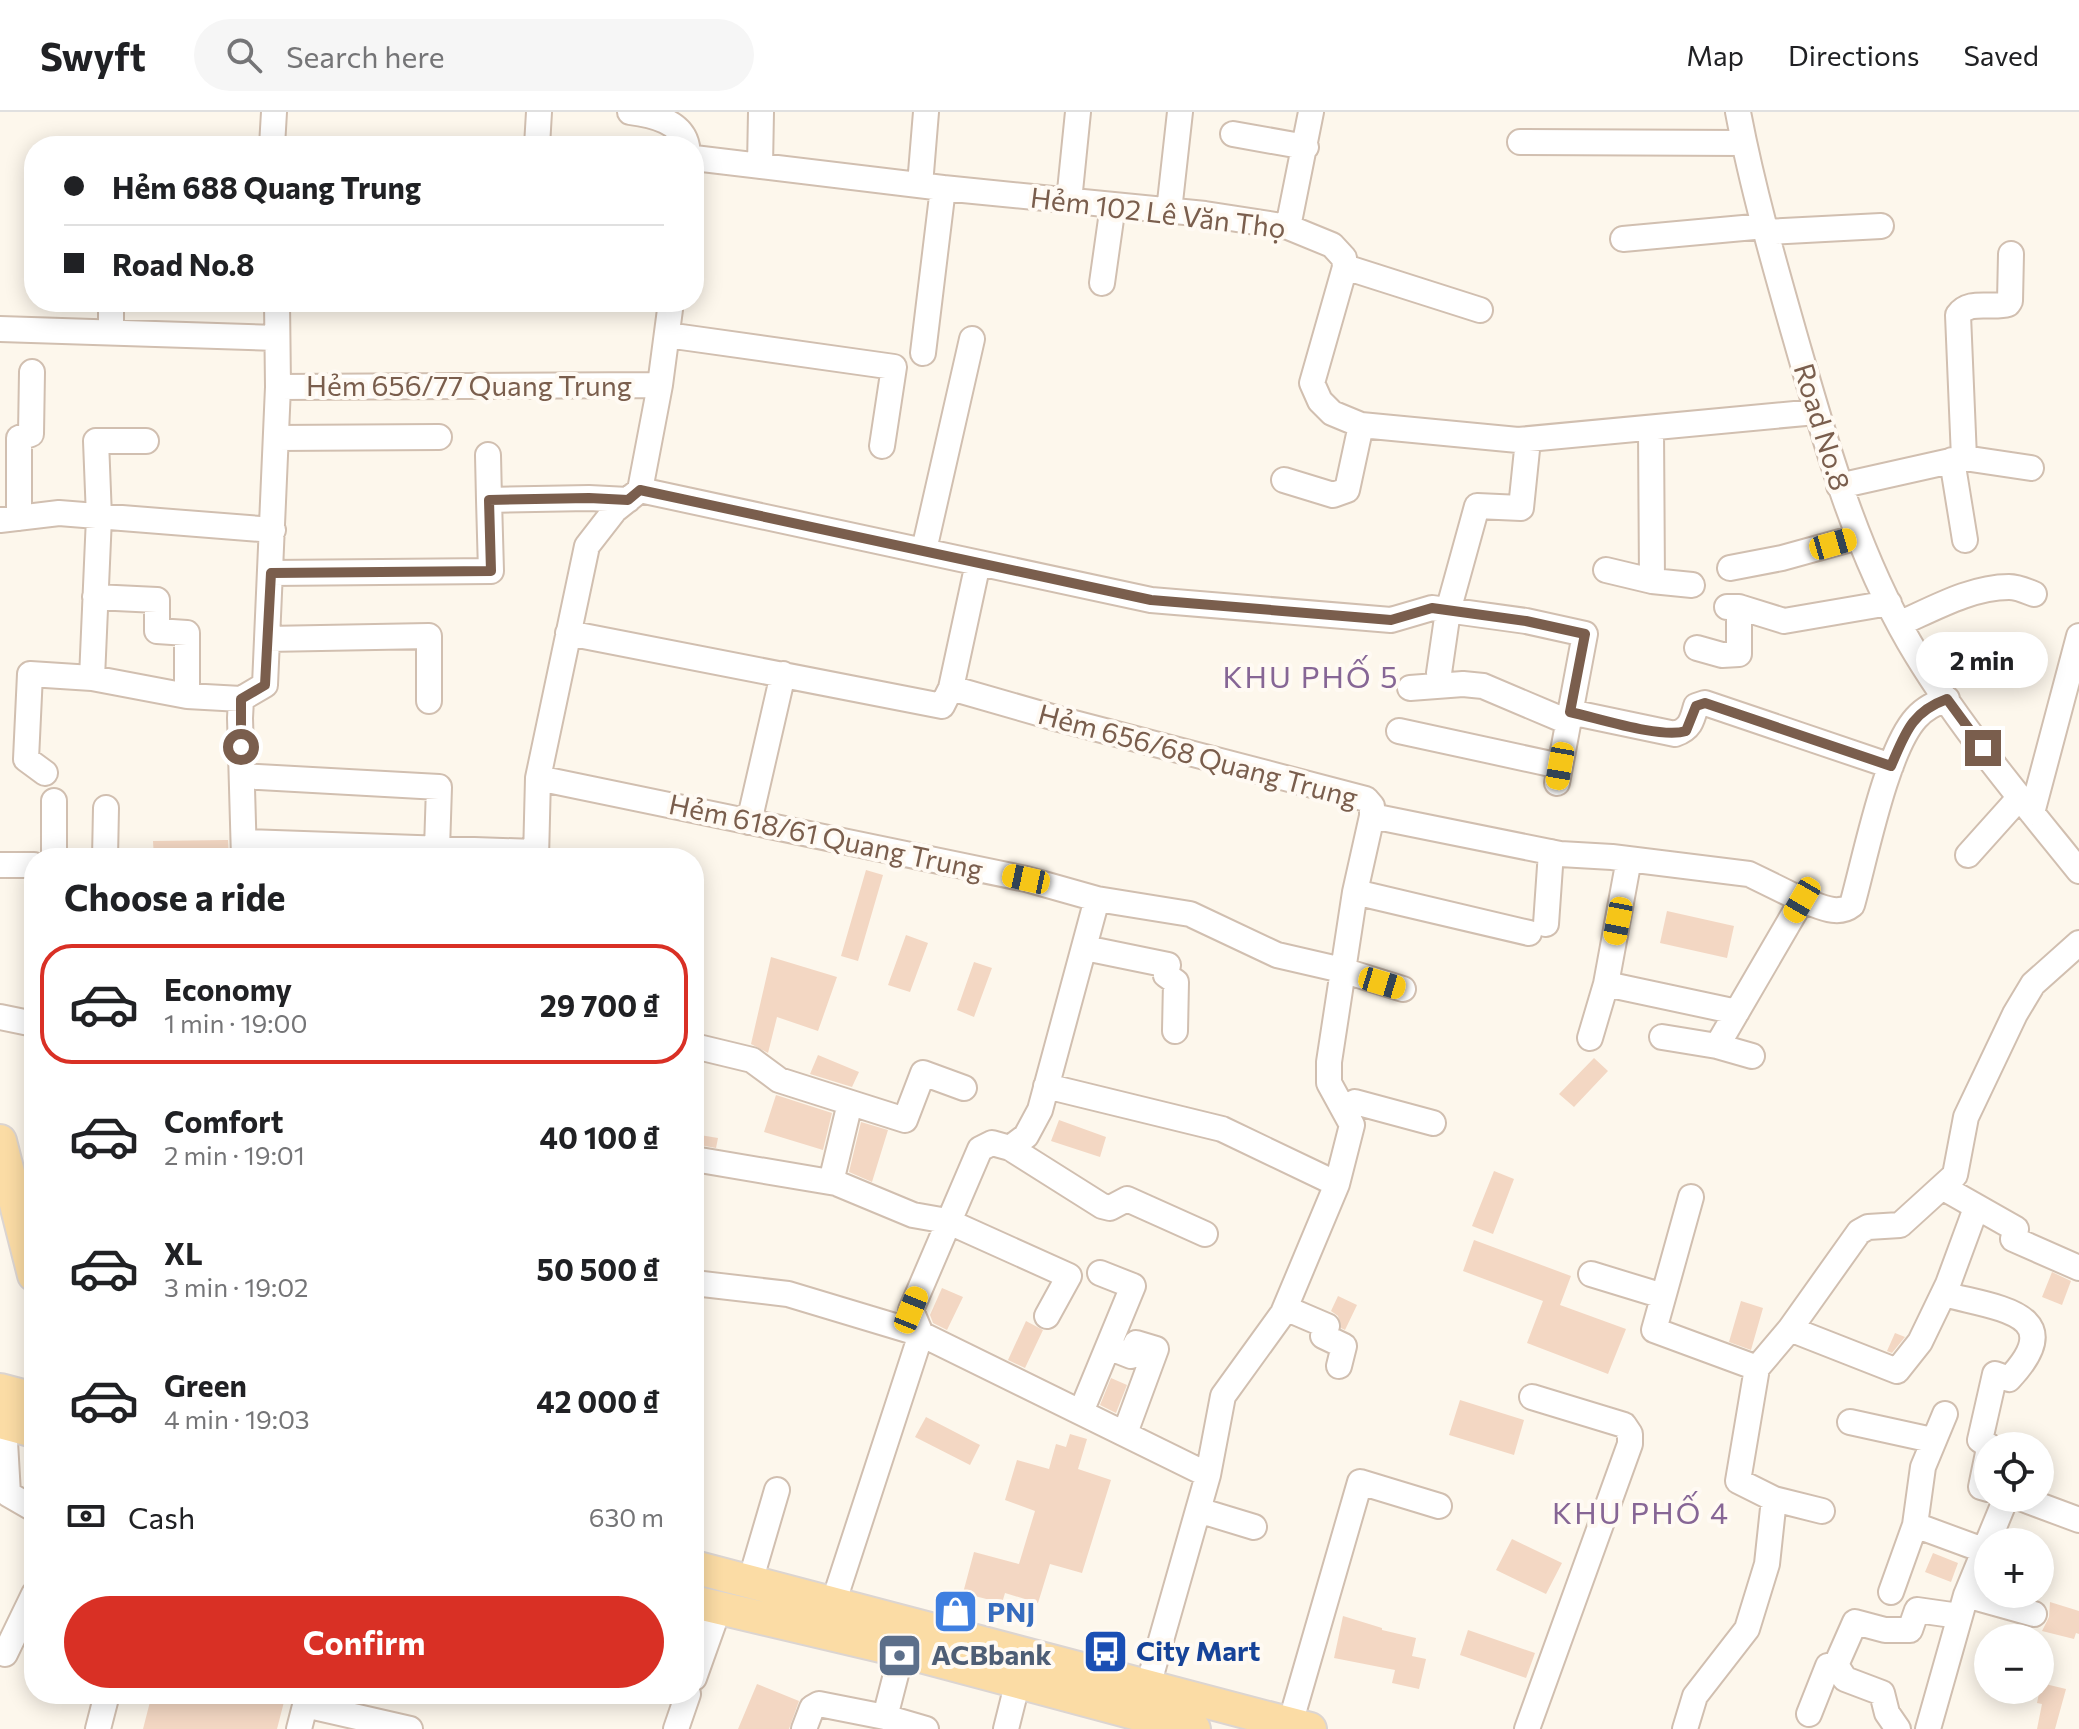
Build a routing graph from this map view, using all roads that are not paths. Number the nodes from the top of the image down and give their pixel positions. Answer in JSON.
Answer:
{"nodes":[{"id":1,"x":274,"y":112,"type":"edge"},
{"id":2,"x":539,"y":112,"type":"edge"},
{"id":3,"x":761,"y":112,"type":"edge"},
{"id":4,"x":926,"y":112,"type":"edge"},
{"id":5,"x":1078,"y":112,"type":"edge"},
{"id":6,"x":1180,"y":112,"type":"edge"},
{"id":7,"x":1311,"y":112,"type":"edge"},
{"id":8,"x":1738,"y":112,"type":"edge"},
{"id":9,"x":638,"y":113,"type":"edge"},
{"id":10,"x":1233,"y":134,"type":"dead end"},
{"id":11,"x":273,"y":136,"type":"edge"},
{"id":12,"x":538,"y":136,"type":"edge"},
{"id":13,"x":683,"y":136,"type":"edge"},
{"id":14,"x":1520,"y":142,"type":"dead end"},
{"id":15,"x":1744,"y":143,"type":"junction"},
{"id":16,"x":1306,"y":147,"type":"junction"},
{"id":17,"x":704,"y":159,"type":"edge"},
{"id":18,"x":760,"y":166,"type":"junction"},
{"id":19,"x":932,"y":186,"type":"junction"},
{"id":20,"x":1069,"y":201,"type":"junction"},
{"id":21,"x":1113,"y":205,"type":"junction"},
{"id":22,"x":1169,"y":211,"type":"junction"},
{"id":23,"x":1881,"y":226,"type":"dead end"},
{"id":24,"x":1288,"y":227,"type":"junction"},
{"id":25,"x":1765,"y":229,"type":"junction"},
{"id":26,"x":1623,"y":239,"type":"dead end"},
{"id":27,"x":2011,"y":254,"type":"dead end"},
{"id":28,"x":1345,"y":267,"type":"junction"},
{"id":29,"x":1102,"y":283,"type":"dead end"},
{"id":30,"x":1480,"y":310,"type":"dead end"},
{"id":31,"x":111,"y":312,"type":"edge"},
{"id":32,"x":277,"y":312,"type":"edge"},
{"id":33,"x":670,"y":312,"type":"edge"},
{"id":34,"x":0,"y":329,"type":"edge"},
{"id":35,"x":111,"y":332,"type":"junction"},
{"id":36,"x":667,"y":335,"type":"junction"},
{"id":37,"x":277,"y":338,"type":"junction"},
{"id":38,"x":972,"y":339,"type":"dead end"},
{"id":39,"x":923,"y":353,"type":"dead end"},
{"id":40,"x":32,"y":372,"type":"dead end"},
{"id":41,"x":660,"y":385,"type":"junction"},
{"id":42,"x":278,"y":387,"type":"junction"},
{"id":43,"x":1816,"y":412,"type":"junction"},
{"id":44,"x":1361,"y":425,"type":"junction"},
{"id":45,"x":1651,"y":430,"type":"junction"},
{"id":46,"x":439,"y":437,"type":"dead end"},
{"id":47,"x":276,"y":438,"type":"junction"},
{"id":48,"x":1528,"y":440,"type":"junction"},
{"id":49,"x":146,"y":441,"type":"dead end"},
{"id":50,"x":882,"y":446,"type":"dead end"},
{"id":51,"x":488,"y":455,"type":"dead end"},
{"id":52,"x":1958,"y":459,"type":"junction"},
{"id":53,"x":2031,"y":468,"type":"dead end"},
{"id":54,"x":1284,"y":480,"type":"dead end"},
{"id":55,"x":1839,"y":486,"type":"junction"},
{"id":56,"x":634,"y":495,"type":"junction"},
{"id":57,"x":489,"y":500,"type":"junction"},
{"id":58,"x":99,"y":517,"type":"junction"},
{"id":59,"x":10,"y":519,"type":"edge"},
{"id":60,"x":273,"y":530,"type":"junction"},
{"id":61,"x":1858,"y":537,"type":"junction"},
{"id":62,"x":1965,"y":540,"type":"dead end"},
{"id":63,"x":924,"y":550,"type":"junction"},
{"id":64,"x":978,"y":563,"type":"junction"},
{"id":65,"x":1730,"y":568,"type":"dead end"},
{"id":66,"x":1606,"y":570,"type":"dead end"},
{"id":67,"x":271,"y":573,"type":"junction"},
{"id":68,"x":1652,"y":581,"type":"junction"},
{"id":69,"x":1692,"y":585,"type":"dead end"},
{"id":70,"x":2034,"y":594,"type":"dead end"},
{"id":71,"x":95,"y":597,"type":"junction"},
{"id":72,"x":1448,"y":611,"type":"junction"},
{"id":73,"x":1894,"y":613,"type":"junction"},
{"id":74,"x":568,"y":633,"type":"junction"},
{"id":75,"x":2079,"y":636,"type":"edge"},
{"id":76,"x":267,"y":639,"type":"junction"},
{"id":77,"x":1697,"y":648,"type":"dead end"},
{"id":78,"x":1439,"y":673,"type":"dead end"},
{"id":79,"x":783,"y":674,"type":"junction"},
{"id":80,"x":92,"y":678,"type":"junction"},
{"id":81,"x":951,"y":688,"type":"junction"},
{"id":82,"x":1410,"y":688,"type":"dead end"},
{"id":83,"x":187,"y":696,"type":"junction"},
{"id":84,"x":241,"y":699,"type":"junction"},
{"id":85,"x":1947,"y":699,"type":"junction"},
{"id":86,"x":429,"y":701,"type":"dead end"},
{"id":87,"x":1569,"y":717,"type":"junction"},
{"id":88,"x":1399,"y":731,"type":"dead end"},
{"id":89,"x":1891,"y":766,"type":"junction"},
{"id":90,"x":45,"y":773,"type":"dead end"},
{"id":91,"x":242,"y":776,"type":"junction"},
{"id":92,"x":538,"y":778,"type":"junction"},
{"id":93,"x":54,"y":801,"type":"dead end"},
{"id":94,"x":2026,"y":805,"type":"junction"},
{"id":95,"x":106,"y":808,"type":"dead end"},
{"id":96,"x":1372,"y":816,"type":"junction"},
{"id":97,"x":749,"y":822,"type":"junction"},
{"id":98,"x":54,"y":848,"type":"edge"},
{"id":99,"x":105,"y":848,"type":"edge"},
{"id":100,"x":244,"y":848,"type":"edge"},
{"id":101,"x":437,"y":848,"type":"edge"},
{"id":102,"x":536,"y":848,"type":"edge"},
{"id":103,"x":1551,"y":852,"type":"junction"},
{"id":104,"x":1968,"y":855,"type":"dead end"},
{"id":105,"x":1629,"y":859,"type":"junction"},
{"id":106,"x":0,"y":865,"type":"edge"},
{"id":107,"x":24,"y":865,"type":"edge"},
{"id":108,"x":2079,"y":871,"type":"edge"},
{"id":109,"x":1355,"y":892,"type":"junction"},
{"id":110,"x":1097,"y":899,"type":"junction"},
{"id":111,"x":1802,"y":900,"type":"junction"},
{"id":112,"x":2079,"y":943,"type":"edge"},
{"id":113,"x":1085,"y":948,"type":"junction"},
{"id":114,"x":1342,"y":970,"type":"junction"},
{"id":115,"x":1606,"y":984,"type":"junction"},
{"id":116,"x":1403,"y":989,"type":"dead end"},
{"id":117,"x":1737,"y":1012,"type":"junction"},
{"id":118,"x":0,"y":1017,"type":"edge"},
{"id":119,"x":24,"y":1022,"type":"edge"},
{"id":120,"x":1175,"y":1031,"type":"dead end"},
{"id":121,"x":1662,"y":1037,"type":"dead end"},
{"id":122,"x":1590,"y":1038,"type":"dead end"},
{"id":123,"x":1717,"y":1046,"type":"junction"},
{"id":124,"x":704,"y":1048,"type":"edge"},
{"id":125,"x":1752,"y":1056,"type":"dead end"},
{"id":126,"x":1046,"y":1086,"type":"junction"},
{"id":127,"x":964,"y":1088,"type":"dead end"},
{"id":128,"x":850,"y":1103,"type":"junction"},
{"id":129,"x":1346,"y":1111,"type":"junction"},
{"id":130,"x":1433,"y":1123,"type":"dead end"},
{"id":131,"x":1010,"y":1148,"type":"junction"},
{"id":132,"x":2,"y":1158,"type":"edge"},
{"id":133,"x":704,"y":1161,"type":"edge"},
{"id":134,"x":831,"y":1182,"type":"junction"},
{"id":135,"x":1337,"y":1184,"type":"junction"},
{"id":136,"x":1942,"y":1187,"type":"junction"},
{"id":137,"x":1691,"y":1197,"type":"dead end"},
{"id":138,"x":1976,"y":1208,"type":"junction"},
{"id":139,"x":947,"y":1221,"type":"junction"},
{"id":140,"x":1205,"y":1234,"type":"dead end"},
{"id":141,"x":24,"y":1238,"type":"edge"},
{"id":142,"x":2079,"y":1268,"type":"edge"},
{"id":143,"x":1100,"y":1273,"type":"dead end"},
{"id":144,"x":1591,"y":1274,"type":"dead end"},
{"id":145,"x":704,"y":1284,"type":"edge"},
{"id":146,"x":1944,"y":1294,"type":"junction"},
{"id":147,"x":1663,"y":1296,"type":"junction"},
{"id":148,"x":1285,"y":1308,"type":"junction"},
{"id":149,"x":1047,"y":1316,"type":"dead end"},
{"id":150,"x":1790,"y":1329,"type":"junction"},
{"id":151,"x":921,"y":1334,"type":"junction"},
{"id":152,"x":1108,"y":1347,"type":"junction"},
{"id":153,"x":1339,"y":1366,"type":"dead end"},
{"id":154,"x":1757,"y":1368,"type":"junction"},
{"id":155,"x":0,"y":1390,"type":"edge"},
{"id":156,"x":24,"y":1396,"type":"edge"},
{"id":157,"x":1532,"y":1397,"type":"dead end"},
{"id":158,"x":1081,"y":1412,"type":"junction"},
{"id":159,"x":1945,"y":1414,"type":"dead end"},
{"id":160,"x":1850,"y":1422,"type":"dead end"},
{"id":161,"x":13,"y":1426,"type":"edge"},
{"id":162,"x":1982,"y":1432,"type":"edge"},
{"id":163,"x":1125,"y":1433,"type":"junction"},
{"id":164,"x":1932,"y":1440,"type":"junction"},
{"id":165,"x":1208,"y":1475,"type":"junction"},
{"id":166,"x":777,"y":1490,"type":"dead end"},
{"id":167,"x":1774,"y":1499,"type":"junction"},
{"id":168,"x":24,"y":1503,"type":"edge"},
{"id":169,"x":1439,"y":1506,"type":"dead end"},
{"id":170,"x":1198,"y":1510,"type":"junction"},
{"id":171,"x":1822,"y":1511,"type":"dead end"},
{"id":172,"x":2054,"y":1511,"type":"edge"},
{"id":173,"x":2079,"y":1520,"type":"edge"},
{"id":174,"x":1915,"y":1525,"type":"junction"},
{"id":175,"x":1254,"y":1527,"type":"dead end"},
{"id":176,"x":1974,"y":1547,"type":"edge"},
{"id":177,"x":704,"y":1570,"type":"edge"},
{"id":178,"x":1974,"y":1574,"type":"edge"},
{"id":179,"x":750,"y":1582,"type":"junction"},
{"id":180,"x":1891,"y":1592,"type":"dead end"},
{"id":181,"x":833,"y":1604,"type":"junction"},
{"id":182,"x":706,"y":1605,"type":"edge"},
{"id":183,"x":1962,"y":1605,"type":"junction"},
{"id":184,"x":2034,"y":1614,"type":"dead end"},
{"id":185,"x":24,"y":1615,"type":"edge"},
{"id":186,"x":905,"y":1637,"type":"junction"},
{"id":187,"x":5,"y":1654,"type":"dead end"},
{"id":188,"x":1836,"y":1665,"type":"junction"},
{"id":189,"x":1018,"y":1681,"type":"junction"},
{"id":190,"x":1148,"y":1686,"type":"junction"},
{"id":191,"x":104,"y":1704,"type":"edge"},
{"id":192,"x":305,"y":1704,"type":"edge"},
{"id":193,"x":320,"y":1704,"type":"edge"},
{"id":194,"x":685,"y":1704,"type":"edge"},
{"id":195,"x":1809,"y":1714,"type":"dead end"},
{"id":196,"x":885,"y":1717,"type":"junction"},
{"id":197,"x":1300,"y":1726,"type":"edge"},
{"id":198,"x":98,"y":1729,"type":"edge"},
{"id":199,"x":299,"y":1729,"type":"edge"},
{"id":200,"x":410,"y":1729,"type":"edge"},
{"id":201,"x":676,"y":1729,"type":"edge"},
{"id":202,"x":804,"y":1729,"type":"edge"},
{"id":203,"x":926,"y":1729,"type":"edge"},
{"id":204,"x":1006,"y":1729,"type":"edge"},
{"id":205,"x":1194,"y":1729,"type":"edge"},
{"id":206,"x":1527,"y":1729,"type":"edge"},
{"id":207,"x":1685,"y":1729,"type":"edge"},
{"id":208,"x":1898,"y":1729,"type":"edge"},
{"id":209,"x":1928,"y":1729,"type":"edge"}],
"edges":[{"from":1,"to":11,"type":"street"},
{"from":2,"to":12,"type":"street"},
{"from":3,"to":18,"type":"street"},
{"from":4,"to":19,"type":"street"},
{"from":5,"to":20,"type":"street"},
{"from":6,"to":22,"type":"street"},
{"from":7,"to":16,"type":"street"},
{"from":8,"to":15,"type":"street","name":"Road No.8"},
{"from":9,"to":13,"type":"street"},
{"from":10,"to":16,"type":"street"},
{"from":14,"to":15,"type":"street"},
{"from":15,"to":25,"type":"street","name":"Road No.8"},
{"from":16,"to":24,"type":"street"},
{"from":17,"to":18,"type":"street","name":"Hẻm 102 Lê Văn Thọ"},
{"from":18,"to":19,"type":"street","name":"Hẻm 102 Lê Văn Thọ"},
{"from":19,"to":20,"type":"street","name":"Hẻm 102 Lê Văn Thọ"},
{"from":19,"to":39,"type":"street"},
{"from":20,"to":21,"type":"street","name":"Hẻm 102 Lê Văn Thọ"},
{"from":21,"to":22,"type":"street","name":"Hẻm 102 Lê Văn Thọ"},
{"from":21,"to":29,"type":"street"},
{"from":22,"to":24,"type":"street","name":"Hẻm 102 Lê Văn Thọ"},
{"from":23,"to":25,"type":"street"},
{"from":24,"to":28,"type":"street","name":"Hẻm 102 Lê Văn Thọ"},
{"from":25,"to":26,"type":"street"},
{"from":25,"to":43,"type":"street","name":"Road No.8"},
{"from":27,"to":52,"type":"street"},
{"from":28,"to":30,"type":"street"},
{"from":28,"to":44,"type":"street"},
{"from":31,"to":35,"type":"street"},
{"from":32,"to":37,"type":"street"},
{"from":33,"to":36,"type":"street"},
{"from":34,"to":35,"type":"street"},
{"from":35,"to":37,"type":"street"},
{"from":36,"to":41,"type":"street"},
{"from":36,"to":50,"type":"street"},
{"from":37,"to":42,"type":"street"},
{"from":38,"to":63,"type":"street"},
{"from":40,"to":59,"type":"street"},
{"from":41,"to":42,"type":"street","name":"Hẻm 656/77 Quang Trung"},
{"from":41,"to":56,"type":"street"},
{"from":42,"to":47,"type":"street"},
{"from":43,"to":45,"type":"street"},
{"from":43,"to":55,"type":"street","name":"Road No.8"},
{"from":44,"to":48,"type":"street"},
{"from":44,"to":54,"type":"street"},
{"from":45,"to":48,"type":"street"},
{"from":45,"to":68,"type":"street"},
{"from":46,"to":47,"type":"street"},
{"from":47,"to":60,"type":"street"},
{"from":48,"to":72,"type":"street"},
{"from":49,"to":58,"type":"street"},
{"from":51,"to":57,"type":"street"},
{"from":52,"to":53,"type":"street"},
{"from":52,"to":55,"type":"street"},
{"from":52,"to":62,"type":"street"},
{"from":55,"to":61,"type":"street","name":"Road No.8"},
{"from":56,"to":57,"type":"street"},
{"from":56,"to":63,"type":"street"},
{"from":56,"to":74,"type":"street"},
{"from":57,"to":67,"type":"street"},
{"from":58,"to":59,"type":"street"},
{"from":58,"to":60,"type":"street"},
{"from":58,"to":71,"type":"street"},
{"from":60,"to":67,"type":"street"},
{"from":61,"to":65,"type":"street"},
{"from":61,"to":73,"type":"street","name":"Road No.8"},
{"from":63,"to":64,"type":"street"},
{"from":64,"to":72,"type":"street"},
{"from":64,"to":81,"type":"street"},
{"from":66,"to":68,"type":"street"},
{"from":67,"to":76,"type":"street"},
{"from":68,"to":69,"type":"street"},
{"from":70,"to":73,"type":"street"},
{"from":71,"to":80,"type":"street"},
{"from":71,"to":83,"type":"street"},
{"from":72,"to":78,"type":"street"},
{"from":72,"to":87,"type":"street"},
{"from":73,"to":77,"type":"street"},
{"from":73,"to":85,"type":"street","name":"Road No.8"},
{"from":74,"to":79,"type":"street"},
{"from":74,"to":92,"type":"street"},
{"from":75,"to":94,"type":"street"},
{"from":76,"to":84,"type":"street"},
{"from":76,"to":86,"type":"street"},
{"from":79,"to":81,"type":"street"},
{"from":79,"to":97,"type":"street"},
{"from":80,"to":83,"type":"street"},
{"from":80,"to":90,"type":"street"},
{"from":81,"to":96,"type":"street","name":"Hẻm 656/68 Quang Trung"},
{"from":82,"to":87,"type":"street"},
{"from":83,"to":84,"type":"street"},
{"from":84,"to":91,"type":"street"},
{"from":85,"to":89,"type":"street"},
{"from":85,"to":94,"type":"street","name":"Road No.8"},
{"from":87,"to":88,"type":"street"},
{"from":87,"to":89,"type":"street"},
{"from":89,"to":111,"type":"street","name":"Hẻm 656/68 Quang Trung"},
{"from":91,"to":100,"type":"street"},
{"from":91,"to":101,"type":"street"},
{"from":92,"to":97,"type":"street","name":"Hẻm 618/61 Quang Trung"},
{"from":92,"to":102,"type":"street"},
{"from":93,"to":98,"type":"street"},
{"from":94,"to":104,"type":"street"},
{"from":94,"to":108,"type":"street","name":"Road No.8"},
{"from":95,"to":99,"type":"street"},
{"from":96,"to":103,"type":"street","name":"Hẻm 656/68 Quang Trung"},
{"from":96,"to":109,"type":"street"},
{"from":97,"to":110,"type":"street","name":"Hẻm 618/61 Quang Trung"},
{"from":103,"to":105,"type":"street","name":"Hẻm 656/68 Quang Trung"},
{"from":103,"to":109,"type":"street"},
{"from":105,"to":111,"type":"street","name":"Hẻm 656/68 Quang Trung"},
{"from":105,"to":115,"type":"street"},
{"from":106,"to":107,"type":"street"},
{"from":109,"to":114,"type":"street"},
{"from":110,"to":113,"type":"street"},
{"from":110,"to":114,"type":"street","name":"Hẻm 618/61 Quang Trung"},
{"from":111,"to":117,"type":"street"},
{"from":112,"to":136,"type":"street"},
{"from":113,"to":120,"type":"street"},
{"from":113,"to":126,"type":"street"},
{"from":114,"to":116,"type":"street","name":"Hẻm 618/61 Quang Trung"},
{"from":114,"to":129,"type":"street"},
{"from":115,"to":117,"type":"street"},
{"from":115,"to":122,"type":"street"},
{"from":117,"to":123,"type":"street"},
{"from":118,"to":119,"type":"street"},
{"from":121,"to":123,"type":"street"},
{"from":123,"to":125,"type":"street"},
{"from":124,"to":128,"type":"street"},
{"from":126,"to":131,"type":"street"},
{"from":126,"to":135,"type":"street"},
{"from":127,"to":128,"type":"street"},
{"from":128,"to":134,"type":"street"},
{"from":129,"to":130,"type":"street"},
{"from":129,"to":135,"type":"street"},
{"from":131,"to":139,"type":"street"},
{"from":131,"to":140,"type":"street"},
{"from":132,"to":141,"type":"main road"},
{"from":133,"to":134,"type":"street"},
{"from":134,"to":139,"type":"street"},
{"from":135,"to":148,"type":"street"},
{"from":136,"to":138,"type":"street"},
{"from":136,"to":150,"type":"street"},
{"from":137,"to":147,"type":"street"},
{"from":138,"to":142,"type":"street"},
{"from":138,"to":146,"type":"street"},
{"from":139,"to":149,"type":"street"},
{"from":139,"to":151,"type":"street"},
{"from":143,"to":152,"type":"street"},
{"from":144,"to":147,"type":"street"},
{"from":145,"to":151,"type":"street"},
{"from":146,"to":150,"type":"street"},
{"from":146,"to":162,"type":"street"},
{"from":147,"to":154,"type":"street"},
{"from":148,"to":153,"type":"street"},
{"from":148,"to":165,"type":"street"},
{"from":150,"to":154,"type":"street"},
{"from":151,"to":158,"type":"street"},
{"from":151,"to":181,"type":"street"},
{"from":152,"to":158,"type":"street"},
{"from":152,"to":163,"type":"street"},
{"from":154,"to":167,"type":"street"},
{"from":155,"to":156,"type":"main road"},
{"from":157,"to":206,"type":"street"},
{"from":158,"to":163,"type":"street"},
{"from":159,"to":164,"type":"street"},
{"from":160,"to":164,"type":"street"},
{"from":161,"to":168,"type":"street"},
{"from":163,"to":165,"type":"street"},
{"from":164,"to":174,"type":"street"},
{"from":165,"to":170,"type":"street"},
{"from":166,"to":179,"type":"street"},
{"from":167,"to":171,"type":"street"},
{"from":167,"to":207,"type":"street"},
{"from":169,"to":197,"type":"street"},
{"from":170,"to":175,"type":"street"},
{"from":170,"to":190,"type":"street"},
{"from":172,"to":173,"type":"street"},
{"from":174,"to":176,"type":"street"},
{"from":174,"to":180,"type":"street"},
{"from":177,"to":179,"type":"main road"},
{"from":178,"to":183,"type":"street"},
{"from":179,"to":181,"type":"main road"},
{"from":181,"to":186,"type":"main road"},
{"from":182,"to":186,"type":"main road"},
{"from":183,"to":184,"type":"street"},
{"from":183,"to":188,"type":"street"},
{"from":183,"to":209,"type":"street"},
{"from":185,"to":187,"type":"street"},
{"from":186,"to":189,"type":"main road"},
{"from":186,"to":190,"type":"main road"},
{"from":186,"to":196,"type":"street"},
{"from":188,"to":195,"type":"street"},
{"from":188,"to":208,"type":"street"},
{"from":189,"to":204,"type":"street"},
{"from":189,"to":205,"type":"main road"},
{"from":190,"to":197,"type":"main road"},
{"from":191,"to":198,"type":"street"},
{"from":192,"to":199,"type":"street"},
{"from":193,"to":200,"type":"street"},
{"from":194,"to":201,"type":"street"},
{"from":196,"to":202,"type":"street"},
{"from":196,"to":203,"type":"street"}]}
